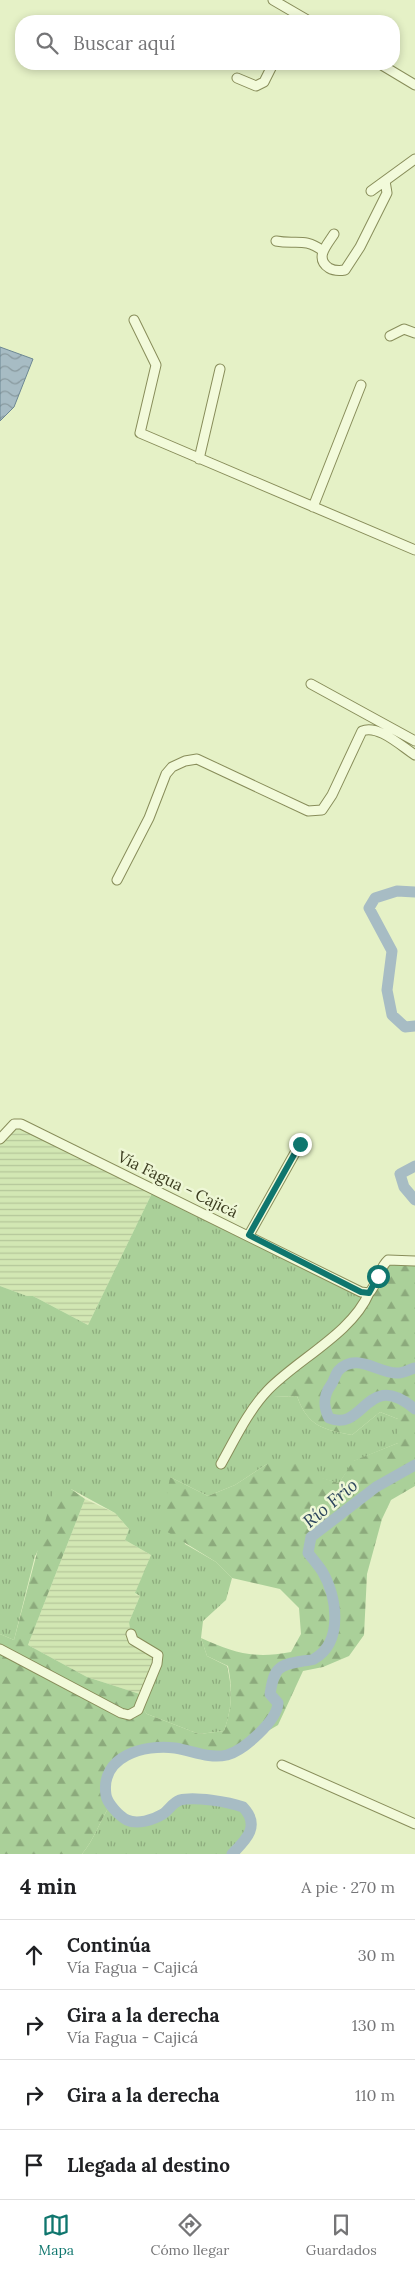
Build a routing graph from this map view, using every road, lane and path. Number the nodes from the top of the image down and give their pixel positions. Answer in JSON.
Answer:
{"nodes":[{"id":1,"x":273,"y":0,"type":"edge"},
{"id":2,"x":291,"y":15,"type":"edge"},
{"id":3,"x":270,"y":70,"type":"edge"},
{"id":4,"x":390,"y":70,"type":"edge"},
{"id":5,"x":237,"y":78,"type":"dead end"},
{"id":6,"x":415,"y":85,"type":"edge"},
{"id":7,"x":415,"y":159,"type":"edge"},
{"id":8,"x":385,"y":181,"type":"junction"},
{"id":9,"x":371,"y":191,"type":"dead end"},
{"id":10,"x":334,"y":234,"type":"dead end"},
{"id":11,"x":276,"y":241,"type":"dead end"},
{"id":12,"x":323,"y":251,"type":"junction"},
{"id":13,"x":134,"y":320,"type":"dead end"},
{"id":14,"x":415,"y":334,"type":"edge"},
{"id":15,"x":390,"y":336,"type":"dead end"},
{"id":16,"x":220,"y":369,"type":"dead end"},
{"id":17,"x":361,"y":385,"type":"dead end"},
{"id":18,"x":199,"y":459,"type":"junction"},
{"id":19,"x":313,"y":507,"type":"junction"},
{"id":20,"x":415,"y":550,"type":"edge"},
{"id":21,"x":311,"y":684,"type":"dead end"},
{"id":22,"x":415,"y":741,"type":"edge"},
{"id":23,"x":415,"y":754,"type":"edge"},
{"id":24,"x":117,"y":880,"type":"dead end"},
{"id":25,"x":0,"y":1139,"type":"edge"},
{"id":26,"x":300,"y":1144,"type":"dead end"},
{"id":27,"x":249,"y":1235,"type":"junction"},
{"id":28,"x":415,"y":1261,"type":"edge"},
{"id":29,"x":369,"y":1293,"type":"junction"},
{"id":30,"x":222,"y":1464,"type":"dead end"},
{"id":31,"x":131,"y":1634,"type":"dead end"},
{"id":32,"x":0,"y":1649,"type":"edge"},
{"id":33,"x":282,"y":1765,"type":"dead end"},
{"id":34,"x":415,"y":1824,"type":"edge"}],
"edges":[{"from":1,"to":2,"type":"street"},
{"from":3,"to":5,"type":"street"},
{"from":4,"to":6,"type":"street"},
{"from":7,"to":8,"type":"street"},
{"from":8,"to":9,"type":"street"},
{"from":8,"to":12,"type":"street"},
{"from":10,"to":12,"type":"street"},
{"from":11,"to":12,"type":"street"},
{"from":13,"to":18,"type":"street"},
{"from":14,"to":15,"type":"street"},
{"from":16,"to":18,"type":"street"},
{"from":17,"to":19,"type":"street"},
{"from":18,"to":19,"type":"street"},
{"from":19,"to":20,"type":"street"},
{"from":21,"to":22,"type":"street"},
{"from":23,"to":24,"type":"street"},
{"from":25,"to":27,"type":"street","name":"Vía Fagua - Cajicá"},
{"from":26,"to":27,"type":"street"},
{"from":27,"to":29,"type":"street","name":"Vía Fagua - Cajicá"},
{"from":28,"to":29,"type":"street"},
{"from":29,"to":30,"type":"street"},
{"from":31,"to":32,"type":"street"},
{"from":33,"to":34,"type":"street"}]}
